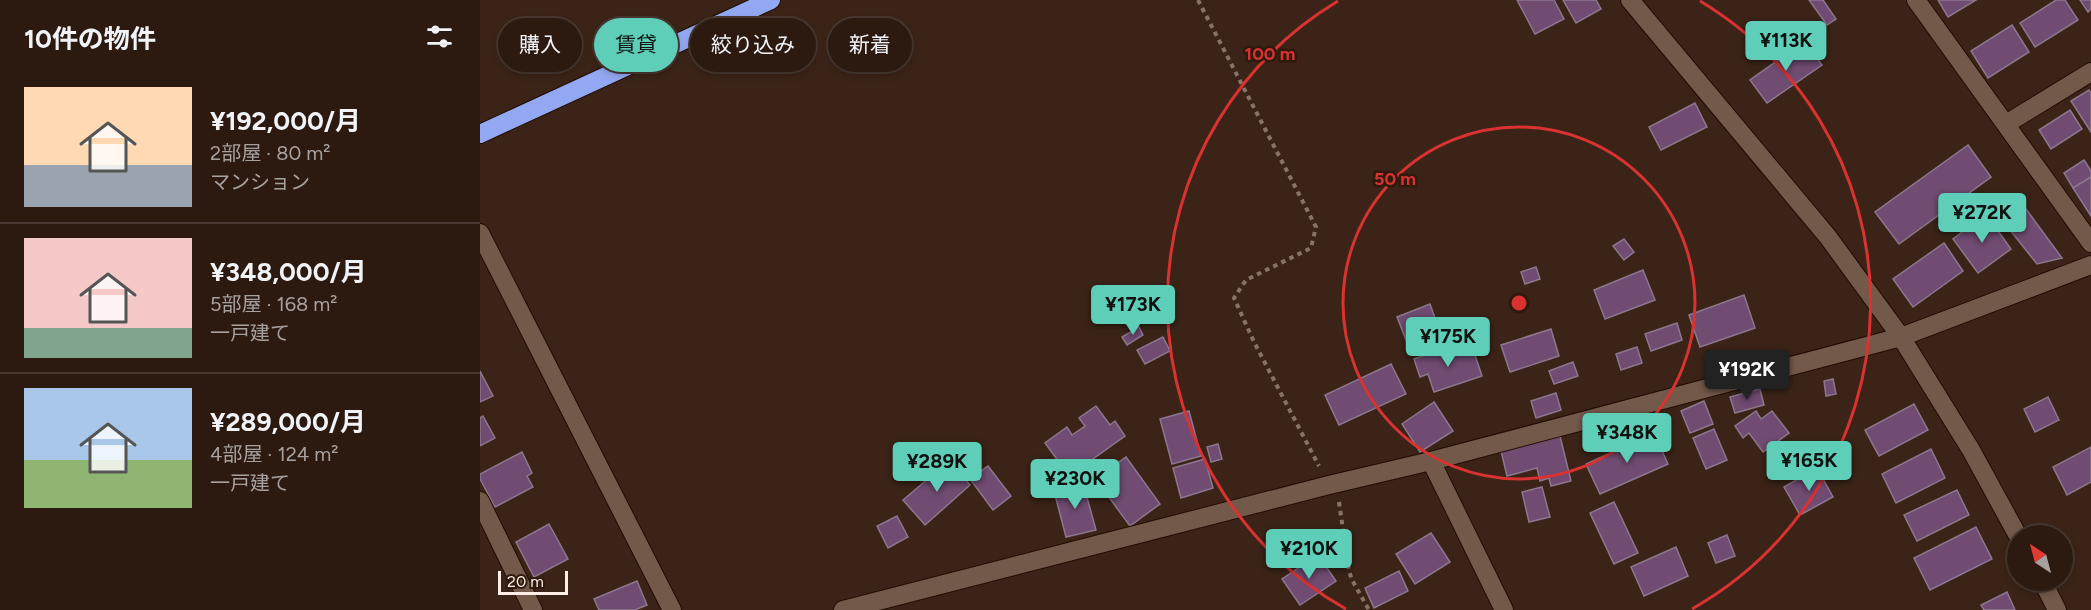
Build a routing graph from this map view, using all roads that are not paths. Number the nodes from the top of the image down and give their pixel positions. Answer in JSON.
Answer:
{"nodes":[{"id":1,"x":771,"y":0,"type":"edge"},
{"id":2,"x":1630,"y":0,"type":"edge"},
{"id":3,"x":1916,"y":0,"type":"edge"},
{"id":4,"x":2091,"y":72,"type":"edge"},
{"id":5,"x":2006,"y":124,"type":"junction"},
{"id":6,"x":480,"y":134,"type":"edge"},
{"id":7,"x":480,"y":233,"type":"edge"},
{"id":8,"x":2091,"y":243,"type":"edge"},
{"id":9,"x":2091,"y":265,"type":"edge"},
{"id":10,"x":1901,"y":337,"type":"junction"},
{"id":11,"x":1431,"y":460,"type":"junction"},
{"id":12,"x":481,"y":504,"type":"edge"},
{"id":13,"x":2012,"y":525,"type":"edge"},
{"id":14,"x":2048,"y":591,"type":"edge"},
{"id":15,"x":533,"y":610,"type":"edge"},
{"id":16,"x":672,"y":610,"type":"edge"},
{"id":17,"x":843,"y":610,"type":"edge"},
{"id":18,"x":1504,"y":610,"type":"edge"},
{"id":19,"x":2057,"y":610,"type":"edge"}],
"edges":[{"from":1,"to":6,"type":"highway"},
{"from":2,"to":10,"type":"street"},
{"from":3,"to":5,"type":"street"},
{"from":4,"to":5,"type":"street"},
{"from":5,"to":8,"type":"street"},
{"from":7,"to":16,"type":"street"},
{"from":9,"to":10,"type":"street"},
{"from":10,"to":11,"type":"street"},
{"from":10,"to":13,"type":"street"},
{"from":11,"to":17,"type":"street"},
{"from":11,"to":18,"type":"street"},
{"from":12,"to":15,"type":"street"},
{"from":14,"to":19,"type":"street"}]}
